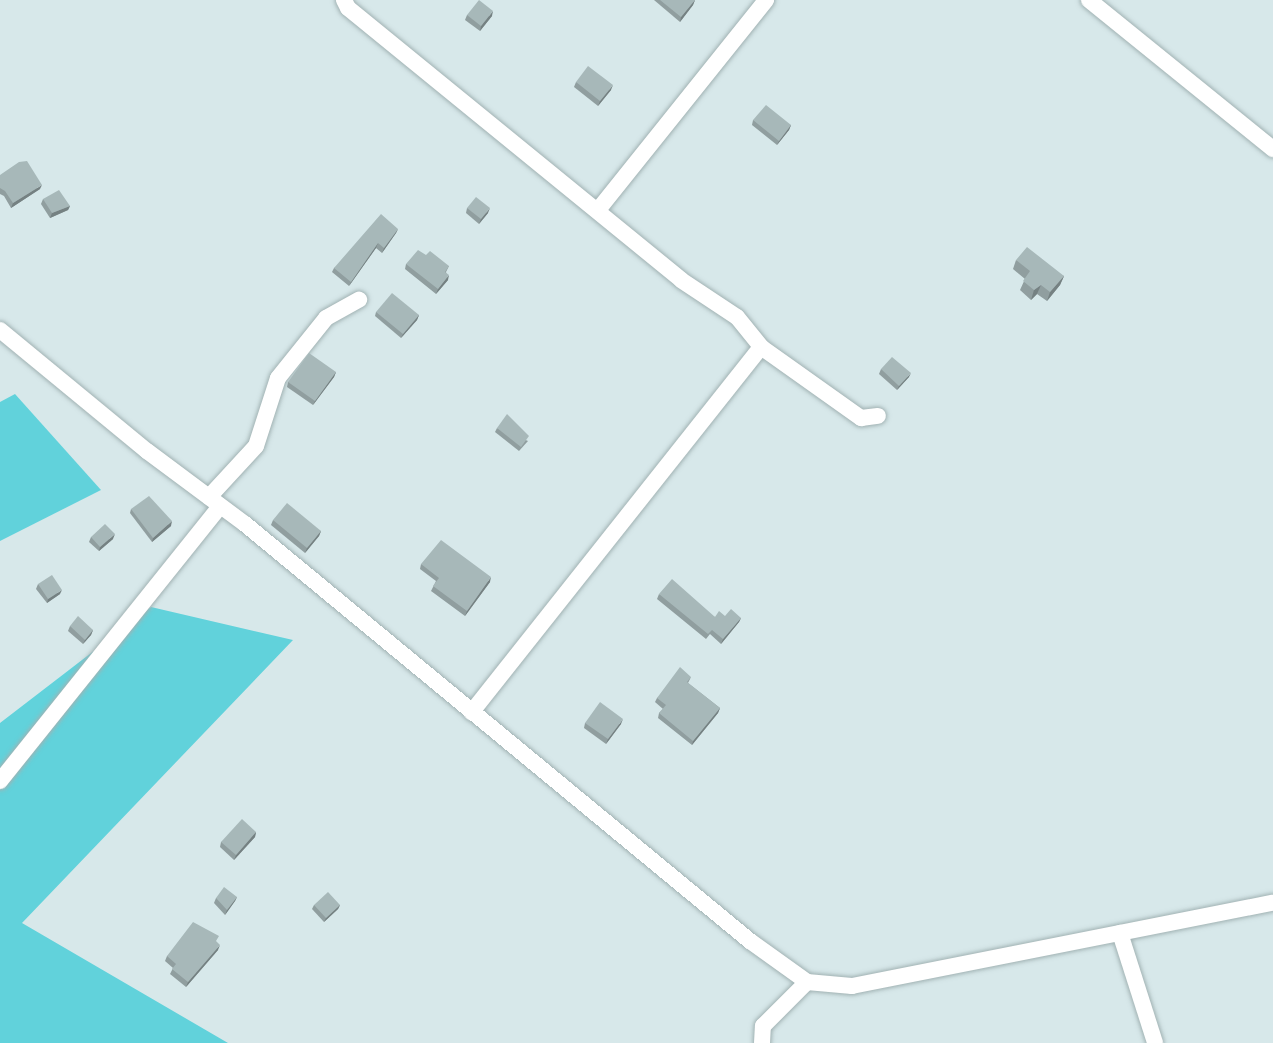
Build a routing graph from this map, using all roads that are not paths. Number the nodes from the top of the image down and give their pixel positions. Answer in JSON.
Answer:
{"nodes":[{"id":1,"x":344,"y":0,"type":"edge"},
{"id":2,"x":766,"y":0,"type":"edge"},
{"id":3,"x":1089,"y":0,"type":"edge"},
{"id":4,"x":1273,"y":149,"type":"edge"},
{"id":5,"x":598,"y":210,"type":"junction"},
{"id":6,"x":359,"y":300,"type":"dead end"},
{"id":7,"x":0,"y":330,"type":"edge"},
{"id":8,"x":761,"y":347,"type":"junction"},
{"id":9,"x":878,"y":416,"type":"dead end"},
{"id":10,"x":214,"y":502,"type":"junction"},
{"id":11,"x":472,"y":712,"type":"junction"},
{"id":12,"x":0,"y":781,"type":"edge"},
{"id":13,"x":1273,"y":903,"type":"edge"},
{"id":14,"x":1121,"y":933,"type":"junction"},
{"id":15,"x":807,"y":982,"type":"junction"},
{"id":16,"x":762,"y":1043,"type":"edge"},
{"id":17,"x":1155,"y":1043,"type":"edge"}],
"edges":[{"from":1,"to":5,"type":"street"},
{"from":2,"to":5,"type":"street"},
{"from":3,"to":4,"type":"street"},
{"from":5,"to":8,"type":"street"},
{"from":6,"to":10,"type":"street"},
{"from":7,"to":10,"type":"street"},
{"from":8,"to":9,"type":"street"},
{"from":8,"to":11,"type":"street"},
{"from":10,"to":11,"type":"street"},
{"from":10,"to":12,"type":"street"},
{"from":11,"to":15,"type":"street"},
{"from":13,"to":14,"type":"street"},
{"from":14,"to":15,"type":"street"},
{"from":14,"to":17,"type":"street"},
{"from":15,"to":16,"type":"street"}]}
